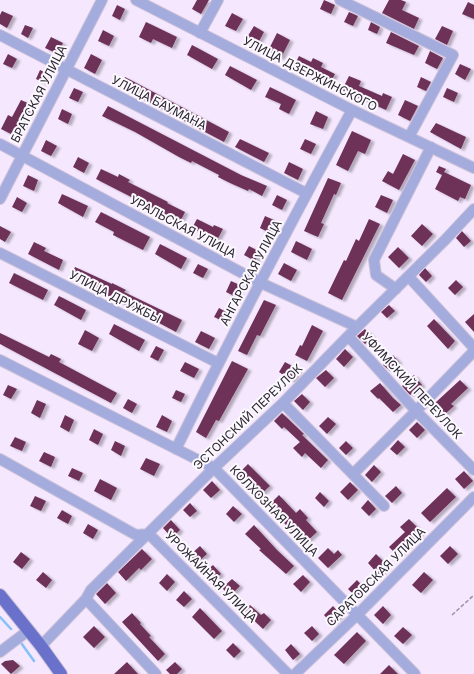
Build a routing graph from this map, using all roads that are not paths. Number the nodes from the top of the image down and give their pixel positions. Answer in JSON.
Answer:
{"nodes":[{"id":1,"x":102,"y":0,"type":"edge"},
{"id":2,"x":136,"y":0,"type":"edge"},
{"id":3,"x":218,"y":0,"type":"edge"},
{"id":4,"x":340,"y":0,"type":"edge"},
{"id":5,"x":200,"y":33,"type":"junction"},
{"id":6,"x":0,"y":35,"type":"edge"},
{"id":7,"x":66,"y":70,"type":"junction"},
{"id":8,"x":352,"y":110,"type":"junction"},
{"id":9,"x":409,"y":137,"type":"junction"},
{"id":10,"x":0,"y":144,"type":"edge"},
{"id":11,"x":431,"y":147,"type":"junction"},
{"id":12,"x":22,"y":156,"type":"junction"},
{"id":13,"x":474,"y":168,"type":"edge"},
{"id":14,"x":306,"y":193,"type":"junction"},
{"id":15,"x":0,"y":199,"type":"edge"},
{"id":16,"x":474,"y":209,"type":"edge"},
{"id":17,"x":474,"y":214,"type":"edge"},
{"id":18,"x":0,"y":253,"type":"edge"},
{"id":19,"x":409,"y":277,"type":"junction"},
{"id":20,"x":261,"y":283,"type":"junction"},
{"id":21,"x":396,"y":289,"type":"junction"},
{"id":22,"x":357,"y":327,"type":"junction"},
{"id":23,"x":348,"y":336,"type":"junction"},
{"id":24,"x":474,"y":349,"type":"edge"},
{"id":25,"x":0,"y":360,"type":"edge"},
{"id":26,"x":218,"y":363,"type":"junction"},
{"id":27,"x":283,"y":403,"type":"junction"},
{"id":28,"x":416,"y":411,"type":"junction"},
{"id":29,"x":176,"y":449,"type":"junction"},
{"id":30,"x":0,"y":459,"type":"edge"},
{"id":31,"x":214,"y":468,"type":"junction"},
{"id":32,"x":474,"y":470,"type":"edge"},
{"id":33,"x":352,"y":474,"type":"junction"},
{"id":34,"x":474,"y":497,"type":"edge"},
{"id":35,"x":384,"y":506,"type":"dead end"},
{"id":36,"x":149,"y":534,"type":"junction"},
{"id":37,"x":0,"y":596,"type":"edge"},
{"id":38,"x":86,"y":599,"type":"junction"},
{"id":39,"x":357,"y":615,"type":"junction"},
{"id":40,"x":29,"y":630,"type":"junction"},
{"id":41,"x":41,"y":646,"type":"junction"},
{"id":42,"x":0,"y":652,"type":"edge"},
{"id":43,"x":61,"y":674,"type":"edge"},
{"id":44,"x":156,"y":674,"type":"edge"},
{"id":45,"x":288,"y":674,"type":"edge"},
{"id":46,"x":295,"y":674,"type":"edge"},
{"id":47,"x":415,"y":674,"type":"edge"}],
"edges":[{"from":1,"to":7,"type":"street","name":"БРАТСКАЯ УЛИЦА"},
{"from":2,"to":5,"type":"street","name":"УЛИЦА ДЗЕРЖИНСКОГО"},
{"from":3,"to":5,"type":"street"},
{"from":4,"to":9,"type":"street"},
{"from":5,"to":8,"type":"street","name":"УЛИЦА ДЗЕРЖИНСКОГО"},
{"from":6,"to":7,"type":"street","name":"УЛИЦА БАУМАНА"},
{"from":7,"to":12,"type":"street","name":"БРАТСКАЯ УЛИЦА"},
{"from":7,"to":14,"type":"street","name":"УЛИЦА БАУМАНА"},
{"from":8,"to":9,"type":"street","name":"УЛИЦА ДЗЕРЖИНСКОГО"},
{"from":8,"to":14,"type":"street","name":"АНГАРСКАЯ УЛИЦА"},
{"from":9,"to":11,"type":"street","name":"УЛИЦА ДЗЕРЖИНСКОГО"},
{"from":10,"to":12,"type":"street","name":"УРАЛЬСКАЯ УЛИЦА"},
{"from":11,"to":13,"type":"street","name":"УЛИЦА ДЗЕРЖИНСКОГО"},
{"from":11,"to":21,"type":"street"},
{"from":12,"to":15,"type":"street","name":"БРАТСКАЯ УЛИЦА"},
{"from":12,"to":20,"type":"street","name":"УРАЛЬСКАЯ УЛИЦА"},
{"from":14,"to":20,"type":"street","name":"АНГАРСКАЯ УЛИЦА"},
{"from":16,"to":17,"type":"street"},
{"from":16,"to":19,"type":"street","name":"ЭСТОНСКИЙ ПЕРЕУЛОК"},
{"from":18,"to":26,"type":"street","name":"УЛИЦА ДРУЖБЫ"},
{"from":19,"to":21,"type":"street","name":"ЭСТОНСКИЙ ПЕРЕУЛОК"},
{"from":19,"to":24,"type":"street"},
{"from":20,"to":22,"type":"street","name":"УРАЛЬСКАЯ УЛИЦА"},
{"from":20,"to":26,"type":"street","name":"АНГАРСКАЯ УЛИЦА"},
{"from":21,"to":22,"type":"street","name":"ЭСТОНСКИЙ ПЕРЕУЛОК"},
{"from":22,"to":23,"type":"street","name":"ЭСТОНСКИЙ ПЕРЕУЛОК"},
{"from":23,"to":27,"type":"street","name":"ЭСТОНСКИЙ ПЕРЕУЛОК"},
{"from":23,"to":28,"type":"street","name":"УФИМСКИЙ ПЕРЕУЛОК"},
{"from":24,"to":28,"type":"street"},
{"from":25,"to":29,"type":"street","name":"КОЛХОЗНАЯ УЛИЦА"},
{"from":26,"to":29,"type":"street","name":"АНГАРСКАЯ УЛИЦА"},
{"from":27,"to":31,"type":"street","name":"ЭСТОНСКИЙ ПЕРЕУЛОК"},
{"from":27,"to":33,"type":"street"},
{"from":28,"to":32,"type":"street","name":"УФИМСКИЙ ПЕРЕУЛОК"},
{"from":28,"to":33,"type":"street"},
{"from":29,"to":31,"type":"street","name":"КОЛХОЗНАЯ УЛИЦА"},
{"from":30,"to":36,"type":"street","name":"УРОЖАЙНАЯ УЛИЦА"},
{"from":31,"to":36,"type":"street","name":"ЭСТОНСКИЙ ПЕРЕУЛОК"},
{"from":31,"to":39,"type":"street","name":"КОЛХОЗНАЯ УЛИЦА"},
{"from":33,"to":35,"type":"street"},
{"from":34,"to":39,"type":"street","name":"САРАТОВСКАЯ УЛИЦА"},
{"from":36,"to":38,"type":"street","name":"ЭСТОНСКИЙ ПЕРЕУЛОК"},
{"from":36,"to":45,"type":"street","name":"УРОЖАЙНАЯ УЛИЦА"},
{"from":37,"to":40,"type":"main road"},
{"from":38,"to":41,"type":"street","name":"ЭСТОНСКИЙ ПЕРЕУЛОК"},
{"from":38,"to":44,"type":"street"},
{"from":39,"to":46,"type":"street","name":"САРАТОВСКАЯ УЛИЦА"},
{"from":39,"to":47,"type":"street","name":"КОЛХОЗНАЯ УЛИЦА"},
{"from":40,"to":41,"type":"main road"},
{"from":40,"to":42,"type":"street"},
{"from":41,"to":43,"type":"main road"}]}
